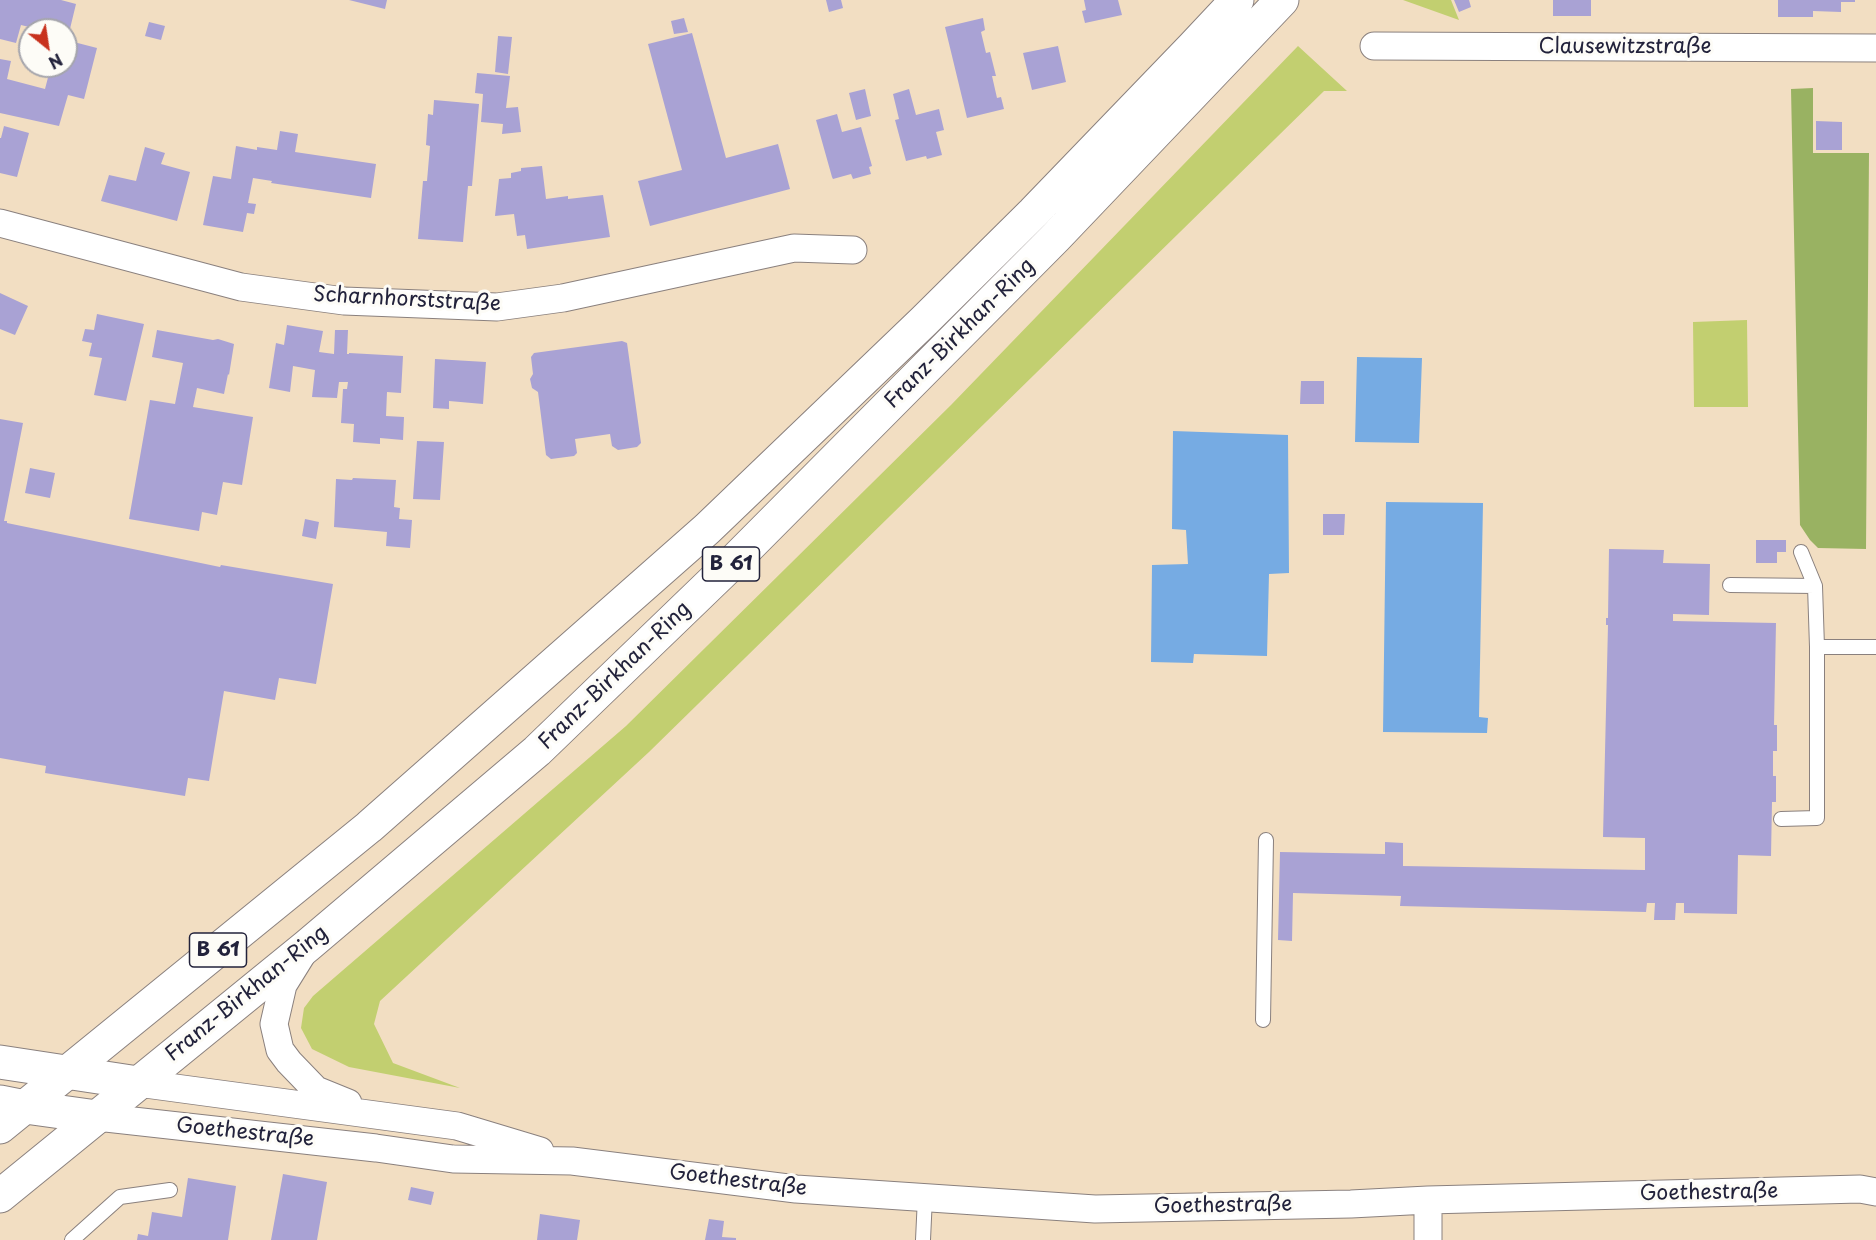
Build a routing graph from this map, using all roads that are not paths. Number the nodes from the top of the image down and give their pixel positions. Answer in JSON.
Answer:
{"nodes":[{"id":1,"x":1237,"y":0,"type":"edge"},
{"id":2,"x":1282,"y":0,"type":"edge"},
{"id":3,"x":1374,"y":46,"type":"dead end"},
{"id":4,"x":1876,"y":48,"type":"edge"},
{"id":5,"x":0,"y":223,"type":"edge"},
{"id":6,"x":853,"y":250,"type":"dead end"},
{"id":7,"x":1801,"y":552,"type":"dead end"},
{"id":8,"x":1730,"y":585,"type":"dead end"},
{"id":9,"x":1815,"y":586,"type":"junction"},
{"id":10,"x":1817,"y":647,"type":"junction"},
{"id":11,"x":1876,"y":647,"type":"edge"},
{"id":12,"x":1781,"y":819,"type":"dead end"},
{"id":13,"x":1266,"y":840,"type":"dead end"},
{"id":14,"x":307,"y":946,"type":"junction"},
{"id":15,"x":1263,"y":1020,"type":"dead end"},
{"id":16,"x":0,"y":1062,"type":"edge"},
{"id":17,"x":66,"y":1073,"type":"junction"},
{"id":18,"x":138,"y":1083,"type":"junction"},
{"id":19,"x":13,"y":1104,"type":"edge"},
{"id":20,"x":97,"y":1117,"type":"junction"},
{"id":21,"x":386,"y":1117,"type":"junction"},
{"id":22,"x":0,"y":1127,"type":"edge"},
{"id":23,"x":572,"y":1161,"type":"junction"},
{"id":24,"x":170,"y":1190,"type":"dead end"},
{"id":25,"x":1876,"y":1192,"type":"edge"},
{"id":26,"x":0,"y":1196,"type":"edge"},
{"id":27,"x":925,"y":1197,"type":"junction"},
{"id":28,"x":1428,"y":1200,"type":"junction"},
{"id":29,"x":72,"y":1240,"type":"edge"},
{"id":30,"x":923,"y":1240,"type":"edge"},
{"id":31,"x":1428,"y":1240,"type":"edge"}],
"edges":[{"from":1,"to":17,"type":"main road","name":"Franz-Birkhan-Ring","number":"B 61"},
{"from":2,"to":14,"type":"main road","name":"Franz-Birkhan-Ring","number":"B 61"},
{"from":3,"to":4,"type":"street","name":"Clausewitzstraße"},
{"from":5,"to":6,"type":"street","name":"Scharnhorststraße"},
{"from":7,"to":9,"type":"lane"},
{"from":8,"to":9,"type":"lane"},
{"from":9,"to":10,"type":"lane"},
{"from":10,"to":11,"type":"lane"},
{"from":10,"to":12,"type":"lane"},
{"from":13,"to":15,"type":"lane"},
{"from":14,"to":18,"type":"main road","name":"Franz-Birkhan-Ring","number":"B 61"},
{"from":14,"to":21,"type":"street","name":"Goethestraße"},
{"from":16,"to":17,"type":"main road"},
{"from":17,"to":18,"type":"main road"},
{"from":17,"to":19,"type":"main road","name":"Franz-Birkhan-Ring","number":"B 61"},
{"from":18,"to":20,"type":"main road","name":"Franz-Birkhan-Ring","number":"B 61"},
{"from":18,"to":21,"type":"street","name":"Goethestraße"},
{"from":19,"to":20,"type":"main road"},
{"from":19,"to":22,"type":"main road","name":"Franz-Birkhan-Ring","number":"B 61"},
{"from":20,"to":23,"type":"street","name":"Goethestraße"},
{"from":20,"to":26,"type":"main road","name":"Franz-Birkhan-Ring","number":"B 61"},
{"from":21,"to":23,"type":"street","name":"Goethestraße"},
{"from":23,"to":27,"type":"street","name":"Goethestraße"},
{"from":24,"to":29,"type":"lane"},
{"from":25,"to":28,"type":"street","name":"Goethestraße"},
{"from":27,"to":28,"type":"street","name":"Goethestraße"},
{"from":27,"to":30,"type":"lane"},
{"from":28,"to":31,"type":"street"}]}
